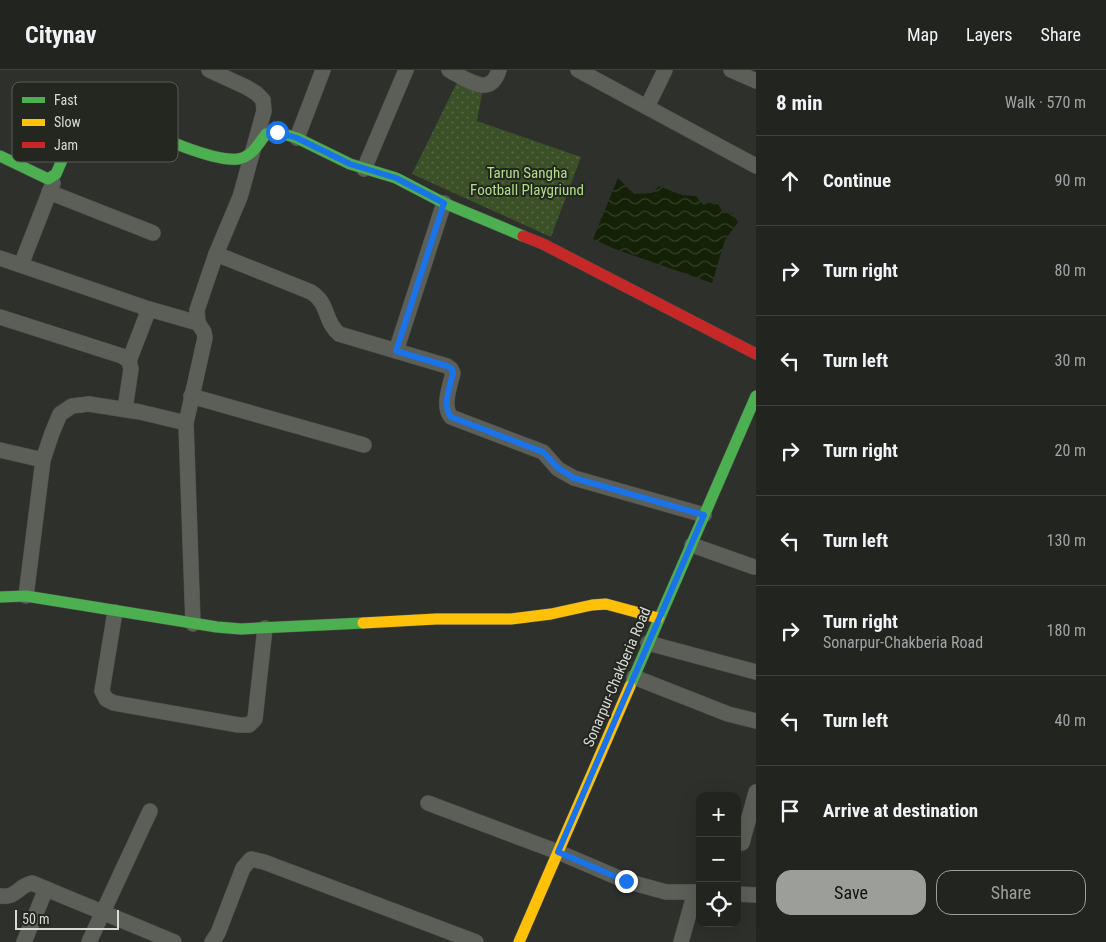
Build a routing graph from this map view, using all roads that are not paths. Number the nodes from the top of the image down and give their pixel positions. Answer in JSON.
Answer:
{"nodes":[{"id":1,"x":209,"y":70,"type":"edge"},
{"id":2,"x":323,"y":70,"type":"edge"},
{"id":3,"x":406,"y":70,"type":"edge"},
{"id":4,"x":449,"y":70,"type":"edge"},
{"id":5,"x":499,"y":70,"type":"edge"},
{"id":6,"x":578,"y":70,"type":"edge"},
{"id":7,"x":665,"y":70,"type":"edge"},
{"id":8,"x":731,"y":70,"type":"edge"},
{"id":9,"x":756,"y":81,"type":"edge"},
{"id":10,"x":647,"y":107,"type":"junction"},
{"id":11,"x":297,"y":138,"type":"junction"},
{"id":12,"x":178,"y":144,"type":"edge"},
{"id":13,"x":252,"y":153,"type":"junction"},
{"id":14,"x":0,"y":156,"type":"edge"},
{"id":15,"x":12,"y":162,"type":"edge"},
{"id":16,"x":13,"y":162,"type":"edge"},
{"id":17,"x":61,"y":162,"type":"edge"},
{"id":18,"x":756,"y":166,"type":"edge"},
{"id":19,"x":364,"y":169,"type":"junction"},
{"id":20,"x":56,"y":174,"type":"junction"},
{"id":21,"x":49,"y":192,"type":"junction"},
{"id":22,"x":444,"y":203,"type":"junction"},
{"id":23,"x":153,"y":233,"type":"dead end"},
{"id":24,"x":216,"y":254,"type":"junction"},
{"id":25,"x":0,"y":258,"type":"edge"},
{"id":26,"x":21,"y":265,"type":"junction"},
{"id":27,"x":149,"y":309,"type":"junction"},
{"id":28,"x":0,"y":317,"type":"edge"},
{"id":29,"x":198,"y":323,"type":"junction"},
{"id":30,"x":396,"y":351,"type":"junction"},
{"id":31,"x":756,"y":354,"type":"edge"},
{"id":32,"x":129,"y":361,"type":"junction"},
{"id":33,"x":191,"y":396,"type":"junction"},
{"id":34,"x":756,"y":396,"type":"edge"},
{"id":35,"x":125,"y":409,"type":"junction"},
{"id":36,"x":186,"y":423,"type":"junction"},
{"id":37,"x":364,"y":445,"type":"dead end"},
{"id":38,"x":0,"y":450,"type":"edge"},
{"id":39,"x":43,"y":460,"type":"junction"},
{"id":40,"x":704,"y":515,"type":"junction"},
{"id":41,"x":692,"y":545,"type":"junction"},
{"id":42,"x":754,"y":567,"type":"dead end"},
{"id":43,"x":26,"y":596,"type":"junction"},
{"id":44,"x":0,"y":597,"type":"edge"},
{"id":45,"x":115,"y":612,"type":"junction"},
{"id":46,"x":658,"y":618,"type":"junction"},
{"id":47,"x":193,"y":624,"type":"junction"},
{"id":48,"x":265,"y":628,"type":"junction"},
{"id":49,"x":648,"y":643,"type":"junction"},
{"id":50,"x":756,"y":672,"type":"edge"},
{"id":51,"x":634,"y":677,"type":"junction"},
{"id":52,"x":756,"y":721,"type":"edge"},
{"id":53,"x":756,"y":792,"type":"edge"},
{"id":54,"x":428,"y":803,"type":"dead end"},
{"id":55,"x":150,"y":811,"type":"dead end"},
{"id":56,"x":742,"y":843,"type":"dead end"},
{"id":57,"x":558,"y":852,"type":"junction"},
{"id":58,"x":46,"y":889,"type":"junction"},
{"id":59,"x":696,"y":892,"type":"edge"},
{"id":60,"x":741,"y":894,"type":"edge"},
{"id":61,"x":756,"y":895,"type":"edge"},
{"id":62,"x":0,"y":896,"type":"edge"},
{"id":63,"x":696,"y":898,"type":"edge"},
{"id":64,"x":103,"y":913,"type":"junction"},
{"id":65,"x":24,"y":942,"type":"edge"},
{"id":66,"x":89,"y":942,"type":"edge"},
{"id":67,"x":174,"y":942,"type":"edge"},
{"id":68,"x":212,"y":942,"type":"edge"},
{"id":69,"x":476,"y":942,"type":"edge"},
{"id":70,"x":519,"y":942,"type":"edge"},
{"id":71,"x":681,"y":942,"type":"edge"}],
"edges":[{"from":1,"to":13,"type":"street"},
{"from":2,"to":11,"type":"street"},
{"from":3,"to":19,"type":"street"},
{"from":4,"to":5,"type":"street"},
{"from":6,"to":10,"type":"street"},
{"from":7,"to":10,"type":"street"},
{"from":8,"to":9,"type":"street"},
{"from":10,"to":18,"type":"street"},
{"from":11,"to":13,"type":"street"},
{"from":11,"to":19,"type":"street"},
{"from":12,"to":13,"type":"street"},
{"from":13,"to":24,"type":"street"},
{"from":14,"to":15,"type":"street"},
{"from":16,"to":20,"type":"street"},
{"from":17,"to":20,"type":"street"},
{"from":19,"to":22,"type":"street"},
{"from":20,"to":21,"type":"street"},
{"from":21,"to":23,"type":"street"},
{"from":21,"to":26,"type":"street"},
{"from":22,"to":30,"type":"street"},
{"from":22,"to":31,"type":"street"},
{"from":24,"to":29,"type":"street"},
{"from":24,"to":30,"type":"street"},
{"from":25,"to":26,"type":"street"},
{"from":26,"to":27,"type":"street"},
{"from":27,"to":29,"type":"street"},
{"from":27,"to":32,"type":"street"},
{"from":28,"to":32,"type":"street"},
{"from":29,"to":33,"type":"street"},
{"from":30,"to":40,"type":"street"},
{"from":32,"to":35,"type":"street"},
{"from":33,"to":36,"type":"street"},
{"from":33,"to":37,"type":"street"},
{"from":34,"to":40,"type":"street","name":"Sonarpur-Chakberia Road"},
{"from":35,"to":36,"type":"street"},
{"from":35,"to":39,"type":"street"},
{"from":36,"to":47,"type":"street"},
{"from":38,"to":39,"type":"street"},
{"from":39,"to":43,"type":"street"},
{"from":40,"to":41,"type":"street","name":"Sonarpur-Chakberia Road"},
{"from":41,"to":42,"type":"street"},
{"from":41,"to":46,"type":"street","name":"Sonarpur-Chakberia Road"},
{"from":43,"to":44,"type":"street"},
{"from":43,"to":45,"type":"street"},
{"from":45,"to":47,"type":"street"},
{"from":45,"to":48,"type":"street"},
{"from":46,"to":48,"type":"street"},
{"from":46,"to":49,"type":"street","name":"Sonarpur-Chakberia Road"},
{"from":47,"to":48,"type":"street"},
{"from":49,"to":50,"type":"street"},
{"from":49,"to":51,"type":"street","name":"Sonarpur-Chakberia Road"},
{"from":51,"to":52,"type":"street"},
{"from":51,"to":57,"type":"street","name":"Sonarpur-Chakberia Road"},
{"from":53,"to":56,"type":"street"},
{"from":54,"to":57,"type":"street"},
{"from":55,"to":64,"type":"street"},
{"from":57,"to":59,"type":"street"},
{"from":57,"to":70,"type":"street","name":"Sonarpur-Chakberia Road"},
{"from":58,"to":62,"type":"street"},
{"from":58,"to":64,"type":"street"},
{"from":58,"to":65,"type":"street"},
{"from":60,"to":61,"type":"street"},
{"from":63,"to":71,"type":"street"},
{"from":64,"to":66,"type":"street"},
{"from":64,"to":67,"type":"street"},
{"from":68,"to":69,"type":"street"}]}
